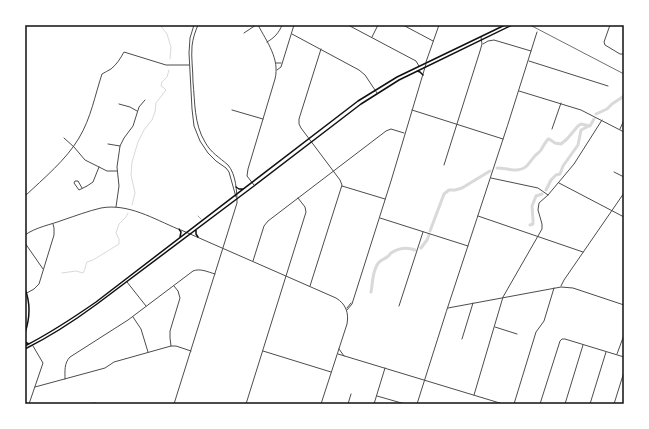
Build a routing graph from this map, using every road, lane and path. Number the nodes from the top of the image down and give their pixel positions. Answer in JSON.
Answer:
{"nodes":[{"id":1,"x":194,"y":25,"type":"edge"},
{"id":2,"x":198,"y":25,"type":"edge"},
{"id":3,"x":257,"y":25,"type":"edge"},
{"id":4,"x":282,"y":25,"type":"edge"},
{"id":5,"x":294,"y":25,"type":"edge"},
{"id":6,"x":348,"y":25,"type":"edge"},
{"id":7,"x":378,"y":25,"type":"edge"},
{"id":8,"x":403,"y":25,"type":"edge"},
{"id":9,"x":409,"y":25,"type":"edge"},
{"id":10,"x":438,"y":25,"type":"edge"},
{"id":11,"x":505,"y":25,"type":"edge"},
{"id":12,"x":512,"y":25,"type":"edge"},
{"id":13,"x":610,"y":25,"type":"edge"},
{"id":14,"x":408,"y":27,"type":"junction"},
{"id":15,"x":537,"y":32,"type":"dead end"},
{"id":16,"x":244,"y":33,"type":"dead end"},
{"id":17,"x":292,"y":34,"type":"junction"},
{"id":18,"x":480,"y":37,"type":"junction"},
{"id":19,"x":372,"y":38,"type":"junction"},
{"id":20,"x":482,"y":40,"type":"junction"},
{"id":21,"x":433,"y":41,"type":"junction"},
{"id":22,"x":267,"y":42,"type":"junction"},
{"id":23,"x":482,"y":44,"type":"junction"},
{"id":24,"x":321,"y":49,"type":"junction"},
{"id":25,"x":531,"y":52,"type":"junction"},
{"id":26,"x":624,"y":54,"type":"edge"},
{"id":27,"x":528,"y":61,"type":"junction"},
{"id":28,"x":282,"y":62,"type":"junction"},
{"id":29,"x":276,"y":63,"type":"junction"},
{"id":30,"x":426,"y":63,"type":"junction"},
{"id":31,"x":189,"y":65,"type":"junction"},
{"id":32,"x":192,"y":65,"type":"junction"},
{"id":33,"x":419,"y":66,"type":"junction"},
{"id":34,"x":425,"y":66,"type":"junction"},
{"id":35,"x":276,"y":70,"type":"junction"},
{"id":36,"x":417,"y":71,"type":"junction"},
{"id":37,"x":423,"y":75,"type":"junction"},
{"id":38,"x":397,"y":77,"type":"junction"},
{"id":39,"x":399,"y":80,"type":"junction"},
{"id":40,"x":608,"y":86,"type":"dead end"},
{"id":41,"x":375,"y":90,"type":"junction"},
{"id":42,"x":518,"y":91,"type":"junction"},
{"id":43,"x":377,"y":93,"type":"junction"},
{"id":44,"x":145,"y":100,"type":"dead end"},
{"id":45,"x":560,"y":103,"type":"junction"},
{"id":46,"x":119,"y":104,"type":"dead end"},
{"id":47,"x":232,"y":110,"type":"dead end"},
{"id":48,"x":412,"y":110,"type":"junction"},
{"id":49,"x":137,"y":112,"type":"junction"},
{"id":50,"x":263,"y":119,"type":"junction"},
{"id":51,"x":602,"y":120,"type":"junction"},
{"id":52,"x":624,"y":120,"type":"edge"},
{"id":53,"x":456,"y":125,"type":"junction"},
{"id":54,"x":552,"y":129,"type":"dead end"},
{"id":55,"x":620,"y":130,"type":"junction"},
{"id":56,"x":624,"y":132,"type":"edge"},
{"id":57,"x":200,"y":133,"type":"junction"},
{"id":58,"x":405,"y":133,"type":"junction"},
{"id":59,"x":197,"y":134,"type":"junction"},
{"id":60,"x":64,"y":138,"type":"dead end"},
{"id":61,"x":309,"y":138,"type":"junction"},
{"id":62,"x":503,"y":139,"type":"junction"},
{"id":63,"x":311,"y":141,"type":"junction"},
{"id":64,"x":108,"y":144,"type":"dead end"},
{"id":65,"x":120,"y":146,"type":"junction"},
{"id":66,"x":74,"y":147,"type":"junction"},
{"id":67,"x":444,"y":165,"type":"dead end"},
{"id":68,"x":99,"y":167,"type":"junction"},
{"id":69,"x":229,"y":167,"type":"junction"},
{"id":70,"x":227,"y":169,"type":"junction"},
{"id":71,"x":333,"y":170,"type":"junction"},
{"id":72,"x":117,"y":171,"type":"junction"},
{"id":73,"x":614,"y":172,"type":"dead end"},
{"id":74,"x":624,"y":177,"type":"edge"},
{"id":75,"x":490,"y":178,"type":"junction"},
{"id":76,"x":252,"y":182,"type":"junction"},
{"id":77,"x":558,"y":183,"type":"junction"},
{"id":78,"x":342,"y":185,"type":"junction"},
{"id":79,"x":236,"y":186,"type":"junction"},
{"id":80,"x":254,"y":186,"type":"junction"},
{"id":81,"x":82,"y":188,"type":"junction"},
{"id":82,"x":243,"y":189,"type":"junction"},
{"id":83,"x":238,"y":193,"type":"junction"},
{"id":84,"x":624,"y":193,"type":"edge"},
{"id":85,"x":235,"y":195,"type":"junction"},
{"id":86,"x":548,"y":195,"type":"junction"},
{"id":87,"x":25,"y":196,"type":"edge"},
{"id":88,"x":237,"y":198,"type":"junction"},
{"id":89,"x":298,"y":198,"type":"junction"},
{"id":90,"x":385,"y":199,"type":"junction"},
{"id":91,"x":116,"y":207,"type":"junction"},
{"id":92,"x":214,"y":211,"type":"junction"},
{"id":93,"x":612,"y":211,"type":"junction"},
{"id":94,"x":216,"y":214,"type":"junction"},
{"id":95,"x":198,"y":216,"type":"dead end"},
{"id":96,"x":477,"y":216,"type":"junction"},
{"id":97,"x":624,"y":217,"type":"edge"},
{"id":98,"x":379,"y":218,"type":"junction"},
{"id":99,"x":202,"y":220,"type":"junction"},
{"id":100,"x":53,"y":224,"type":"junction"},
{"id":101,"x":179,"y":229,"type":"junction"},
{"id":102,"x":196,"y":229,"type":"junction"},
{"id":103,"x":186,"y":232,"type":"junction"},
{"id":104,"x":423,"y":232,"type":"junction"},
{"id":105,"x":190,"y":234,"type":"junction"},
{"id":106,"x":25,"y":235,"type":"edge"},
{"id":107,"x":180,"y":237,"type":"junction"},
{"id":108,"x":198,"y":237,"type":"junction"},
{"id":109,"x":538,"y":237,"type":"junction"},
{"id":110,"x":25,"y":243,"type":"edge"},
{"id":111,"x":468,"y":246,"type":"junction"},
{"id":112,"x":223,"y":248,"type":"junction"},
{"id":113,"x":161,"y":252,"type":"junction"},
{"id":114,"x":583,"y":252,"type":"junction"},
{"id":115,"x":163,"y":254,"type":"junction"},
{"id":116,"x":252,"y":261,"type":"junction"},
{"id":117,"x":43,"y":270,"type":"junction"},
{"id":118,"x":137,"y":270,"type":"junction"},
{"id":119,"x":139,"y":273,"type":"junction"},
{"id":120,"x":215,"y":274,"type":"junction"},
{"id":121,"x":286,"y":276,"type":"junction"},
{"id":122,"x":125,"y":279,"type":"junction"},
{"id":123,"x":127,"y":282,"type":"junction"},
{"id":124,"x":174,"y":286,"type":"junction"},
{"id":125,"x":310,"y":287,"type":"junction"},
{"id":126,"x":561,"y":287,"type":"junction"},
{"id":127,"x":554,"y":288,"type":"junction"},
{"id":128,"x":25,"y":289,"type":"edge"},
{"id":129,"x":26,"y":294,"type":"edge"},
{"id":130,"x":503,"y":297,"type":"junction"},
{"id":131,"x":25,"y":302,"type":"edge"},
{"id":132,"x":96,"y":302,"type":"junction"},
{"id":133,"x":352,"y":302,"type":"junction"},
{"id":134,"x":473,"y":303,"type":"junction"},
{"id":135,"x":98,"y":304,"type":"junction"},
{"id":136,"x":624,"y":305,"type":"edge"},
{"id":137,"x":399,"y":306,"type":"dead end"},
{"id":138,"x":146,"y":307,"type":"junction"},
{"id":139,"x":346,"y":308,"type":"junction"},
{"id":140,"x":447,"y":308,"type":"junction"},
{"id":141,"x":347,"y":311,"type":"junction"},
{"id":142,"x":133,"y":317,"type":"junction"},
{"id":143,"x":25,"y":320,"type":"edge"},
{"id":144,"x":29,"y":320,"type":"junction"},
{"id":145,"x":494,"y":327,"type":"junction"},
{"id":146,"x":52,"y":331,"type":"junction"},
{"id":147,"x":25,"y":333,"type":"edge"},
{"id":148,"x":53,"y":334,"type":"junction"},
{"id":149,"x":517,"y":334,"type":"dead end"},
{"id":150,"x":624,"y":335,"type":"edge"},
{"id":151,"x":462,"y":339,"type":"dead end"},
{"id":152,"x":25,"y":342,"type":"edge"},
{"id":153,"x":29,"y":344,"type":"junction"},
{"id":154,"x":583,"y":344,"type":"junction"},
{"id":155,"x":33,"y":345,"type":"junction"},
{"id":156,"x":25,"y":346,"type":"edge"},
{"id":157,"x":171,"y":346,"type":"junction"},
{"id":158,"x":25,"y":349,"type":"edge"},
{"id":159,"x":339,"y":349,"type":"junction"},
{"id":160,"x":191,"y":351,"type":"junction"},
{"id":161,"x":263,"y":351,"type":"junction"},
{"id":162,"x":148,"y":352,"type":"junction"},
{"id":163,"x":606,"y":352,"type":"junction"},
{"id":164,"x":337,"y":354,"type":"junction"},
{"id":165,"x":617,"y":355,"type":"junction"},
{"id":166,"x":345,"y":356,"type":"junction"},
{"id":167,"x":624,"y":357,"type":"edge"},
{"id":168,"x":385,"y":368,"type":"junction"},
{"id":169,"x":331,"y":372,"type":"junction"},
{"id":170,"x":624,"y":372,"type":"edge"},
{"id":171,"x":65,"y":379,"type":"junction"},
{"id":172,"x":424,"y":380,"type":"junction"},
{"id":173,"x":35,"y":387,"type":"junction"},
{"id":174,"x":351,"y":394,"type":"dead end"},
{"id":175,"x":377,"y":396,"type":"junction"},
{"id":176,"x":474,"y":396,"type":"junction"},
{"id":177,"x":95,"y":403,"type":"dead end"},
{"id":178,"x":29,"y":404,"type":"edge"},
{"id":179,"x":88,"y":404,"type":"edge"},
{"id":180,"x":174,"y":404,"type":"edge"},
{"id":181,"x":246,"y":404,"type":"edge"},
{"id":182,"x":321,"y":404,"type":"edge"},
{"id":183,"x":348,"y":404,"type":"edge"},
{"id":184,"x":374,"y":404,"type":"edge"},
{"id":185,"x":405,"y":404,"type":"edge"},
{"id":186,"x":417,"y":404,"type":"edge"},
{"id":187,"x":503,"y":404,"type":"edge"},
{"id":188,"x":514,"y":404,"type":"edge"},
{"id":189,"x":540,"y":404,"type":"edge"},
{"id":190,"x":565,"y":404,"type":"edge"},
{"id":191,"x":590,"y":404,"type":"edge"},
{"id":192,"x":614,"y":404,"type":"edge"}],
"edges":[{"from":1,"to":31,"type":"street"},
{"from":2,"to":32,"type":"street"},
{"from":3,"to":16,"type":"street"},
{"from":3,"to":22,"type":"street"},
{"from":4,"to":22,"type":"street"},
{"from":5,"to":17,"type":"street"},
{"from":6,"to":19,"type":"street"},
{"from":7,"to":19,"type":"street"},
{"from":8,"to":14,"type":"street"},
{"from":9,"to":14,"type":"street"},
{"from":10,"to":21,"type":"street"},
{"from":11,"to":18,"type":"main road"},
{"from":12,"to":20,"type":"main road"},
{"from":13,"to":26,"type":"street"},
{"from":14,"to":21,"type":"street"},
{"from":15,"to":25,"type":"street"},
{"from":17,"to":24,"type":"street"},
{"from":17,"to":28,"type":"street"},
{"from":18,"to":20,"type":"street"},
{"from":18,"to":30,"type":"main road"},
{"from":19,"to":33,"type":"street"},
{"from":20,"to":23,"type":"street"},
{"from":20,"to":34,"type":"main road"},
{"from":21,"to":30,"type":"street"},
{"from":22,"to":29,"type":"street"},
{"from":23,"to":25,"type":"street"},
{"from":23,"to":53,"type":"street"},
{"from":24,"to":41,"type":"street"},
{"from":24,"to":61,"type":"street"},
{"from":25,"to":27,"type":"street"},
{"from":27,"to":40,"type":"street"},
{"from":27,"to":42,"type":"street"},
{"from":28,"to":29,"type":"street"},
{"from":28,"to":35,"type":"street"},
{"from":29,"to":35,"type":"street"},
{"from":30,"to":33,"type":"main road"},
{"from":30,"to":34,"type":"street"},
{"from":31,"to":32,"type":"street"},
{"from":31,"to":59,"type":"street"},
{"from":31,"to":66,"type":"street"},
{"from":32,"to":57,"type":"street"},
{"from":33,"to":38,"type":"main road"},
{"from":34,"to":36,"type":"main road"},
{"from":34,"to":37,"type":"street"},
{"from":35,"to":50,"type":"street"},
{"from":36,"to":37,"type":"main road"},
{"from":36,"to":39,"type":"main road"},
{"from":37,"to":48,"type":"street"},
{"from":38,"to":39,"type":"main road"},
{"from":38,"to":41,"type":"main road"},
{"from":39,"to":43,"type":"main road"},
{"from":41,"to":43,"type":"street"},
{"from":41,"to":61,"type":"main road"},
{"from":42,"to":45,"type":"street"},
{"from":42,"to":62,"type":"street"},
{"from":43,"to":63,"type":"main road"},
{"from":44,"to":49,"type":"street"},
{"from":45,"to":51,"type":"street"},
{"from":45,"to":54,"type":"street"},
{"from":46,"to":49,"type":"street"},
{"from":47,"to":50,"type":"street"},
{"from":48,"to":53,"type":"street"},
{"from":48,"to":58,"type":"street"},
{"from":49,"to":65,"type":"street"},
{"from":50,"to":76,"type":"street"},
{"from":51,"to":55,"type":"street"},
{"from":51,"to":77,"type":"street"},
{"from":52,"to":55,"type":"street"},
{"from":53,"to":62,"type":"street"},
{"from":53,"to":67,"type":"street"},
{"from":55,"to":56,"type":"street"},
{"from":57,"to":59,"type":"street"},
{"from":57,"to":69,"type":"street"},
{"from":58,"to":71,"type":"street"},
{"from":58,"to":90,"type":"street"},
{"from":59,"to":70,"type":"street"},
{"from":60,"to":66,"type":"street"},
{"from":61,"to":63,"type":"street"},
{"from":61,"to":76,"type":"main road"},
{"from":62,"to":75,"type":"street"},
{"from":63,"to":71,"type":"street"},
{"from":63,"to":80,"type":"main road"},
{"from":64,"to":65,"type":"street"},
{"from":65,"to":72,"type":"street"},
{"from":66,"to":68,"type":"street"},
{"from":66,"to":87,"type":"street"},
{"from":68,"to":72,"type":"street"},
{"from":68,"to":81,"type":"street"},
{"from":69,"to":70,"type":"street"},
{"from":69,"to":79,"type":"street"},
{"from":70,"to":85,"type":"street"},
{"from":71,"to":78,"type":"street"},
{"from":71,"to":89,"type":"street"},
{"from":72,"to":91,"type":"street"},
{"from":73,"to":74,"type":"street"},
{"from":75,"to":86,"type":"street"},
{"from":75,"to":96,"type":"street"},
{"from":76,"to":80,"type":"street"},
{"from":76,"to":82,"type":"main road"},
{"from":77,"to":86,"type":"street"},
{"from":77,"to":93,"type":"street"},
{"from":78,"to":90,"type":"street"},
{"from":78,"to":125,"type":"street"},
{"from":79,"to":82,"type":"main road"},
{"from":79,"to":83,"type":"street"},
{"from":80,"to":88,"type":"main road"},
{"from":81,"to":81,"type":"street"},
{"from":82,"to":83,"type":"main road"},
{"from":83,"to":85,"type":"main road"},
{"from":83,"to":88,"type":"street"},
{"from":84,"to":93,"type":"street"},
{"from":85,"to":88,"type":"street"},
{"from":85,"to":92,"type":"main road"},
{"from":86,"to":109,"type":"street"},
{"from":88,"to":94,"type":"main road"},
{"from":88,"to":112,"type":"street"},
{"from":89,"to":116,"type":"street"},
{"from":89,"to":121,"type":"street"},
{"from":90,"to":98,"type":"street"},
{"from":91,"to":100,"type":"street"},
{"from":91,"to":101,"type":"street"},
{"from":92,"to":94,"type":"main road"},
{"from":92,"to":99,"type":"main road"},
{"from":93,"to":97,"type":"street"},
{"from":93,"to":114,"type":"street"},
{"from":94,"to":102,"type":"main road"},
{"from":95,"to":99,"type":"lane"},
{"from":96,"to":109,"type":"street"},
{"from":96,"to":111,"type":"street"},
{"from":98,"to":104,"type":"street"},
{"from":98,"to":133,"type":"street"},
{"from":99,"to":103,"type":"main road"},
{"from":100,"to":106,"type":"street"},
{"from":100,"to":117,"type":"street"},
{"from":101,"to":103,"type":"street"},
{"from":101,"to":107,"type":"main road"},
{"from":102,"to":105,"type":"main road"},
{"from":102,"to":108,"type":"main road"},
{"from":103,"to":105,"type":"street"},
{"from":103,"to":107,"type":"main road"},
{"from":104,"to":111,"type":"street"},
{"from":104,"to":137,"type":"street"},
{"from":105,"to":108,"type":"street"},
{"from":105,"to":115,"type":"main road"},
{"from":107,"to":113,"type":"main road"},
{"from":108,"to":112,"type":"street"},
{"from":109,"to":114,"type":"street"},
{"from":109,"to":130,"type":"street"},
{"from":110,"to":117,"type":"street"},
{"from":111,"to":140,"type":"street"},
{"from":112,"to":116,"type":"street"},
{"from":112,"to":120,"type":"street"},
{"from":113,"to":115,"type":"main road"},
{"from":113,"to":118,"type":"main road"},
{"from":114,"to":126,"type":"street"},
{"from":115,"to":119,"type":"main road"},
{"from":116,"to":121,"type":"street"},
{"from":117,"to":129,"type":"street"},
{"from":118,"to":119,"type":"main road"},
{"from":118,"to":122,"type":"main road"},
{"from":119,"to":123,"type":"main road"},
{"from":120,"to":124,"type":"street"},
{"from":120,"to":160,"type":"street"},
{"from":121,"to":125,"type":"street"},
{"from":121,"to":161,"type":"street"},
{"from":122,"to":123,"type":"street"},
{"from":122,"to":132,"type":"main road"},
{"from":123,"to":135,"type":"main road"},
{"from":123,"to":138,"type":"street"},
{"from":124,"to":138,"type":"street"},
{"from":124,"to":157,"type":"street"},
{"from":125,"to":139,"type":"street"},
{"from":126,"to":127,"type":"street"},
{"from":126,"to":136,"type":"street"},
{"from":127,"to":130,"type":"street"},
{"from":127,"to":188,"type":"street"},
{"from":128,"to":129,"type":"main road"},
{"from":129,"to":144,"type":"main road"},
{"from":130,"to":134,"type":"street"},
{"from":130,"to":145,"type":"street"},
{"from":131,"to":143,"type":"main road"},
{"from":132,"to":135,"type":"main road"},
{"from":132,"to":146,"type":"main road"},
{"from":133,"to":139,"type":"street"},
{"from":133,"to":141,"type":"street"},
{"from":134,"to":140,"type":"street"},
{"from":134,"to":151,"type":"street"},
{"from":135,"to":148,"type":"main road"},
{"from":138,"to":142,"type":"street"},
{"from":139,"to":141,"type":"street"},
{"from":140,"to":172,"type":"street"},
{"from":141,"to":159,"type":"street"},
{"from":142,"to":162,"type":"street"},
{"from":142,"to":171,"type":"street"},
{"from":143,"to":144,"type":"street"},
{"from":144,"to":147,"type":"main road"},
{"from":145,"to":149,"type":"street"},
{"from":145,"to":176,"type":"street"},
{"from":146,"to":148,"type":"main road"},
{"from":146,"to":153,"type":"main road"},
{"from":148,"to":155,"type":"main road"},
{"from":150,"to":165,"type":"street"},
{"from":152,"to":153,"type":"main road"},
{"from":153,"to":156,"type":"main road"},
{"from":154,"to":163,"type":"street"},
{"from":154,"to":189,"type":"street"},
{"from":154,"to":190,"type":"street"},
{"from":155,"to":158,"type":"main road"},
{"from":155,"to":173,"type":"street"},
{"from":157,"to":160,"type":"street"},
{"from":157,"to":162,"type":"street"},
{"from":159,"to":164,"type":"street"},
{"from":159,"to":166,"type":"street"},
{"from":160,"to":180,"type":"street"},
{"from":161,"to":169,"type":"street"},
{"from":161,"to":181,"type":"street"},
{"from":162,"to":171,"type":"street"},
{"from":163,"to":165,"type":"street"},
{"from":163,"to":191,"type":"street"},
{"from":164,"to":166,"type":"street"},
{"from":164,"to":169,"type":"street"},
{"from":165,"to":167,"type":"street"},
{"from":166,"to":168,"type":"street"},
{"from":168,"to":172,"type":"street"},
{"from":168,"to":175,"type":"street"},
{"from":169,"to":182,"type":"street"},
{"from":170,"to":192,"type":"street"},
{"from":171,"to":173,"type":"street"},
{"from":172,"to":176,"type":"street"},
{"from":172,"to":186,"type":"street"},
{"from":173,"to":178,"type":"street"},
{"from":174,"to":183,"type":"street"},
{"from":175,"to":184,"type":"street"},
{"from":175,"to":185,"type":"street"},
{"from":176,"to":187,"type":"street"},
{"from":177,"to":179,"type":"street"}]}
